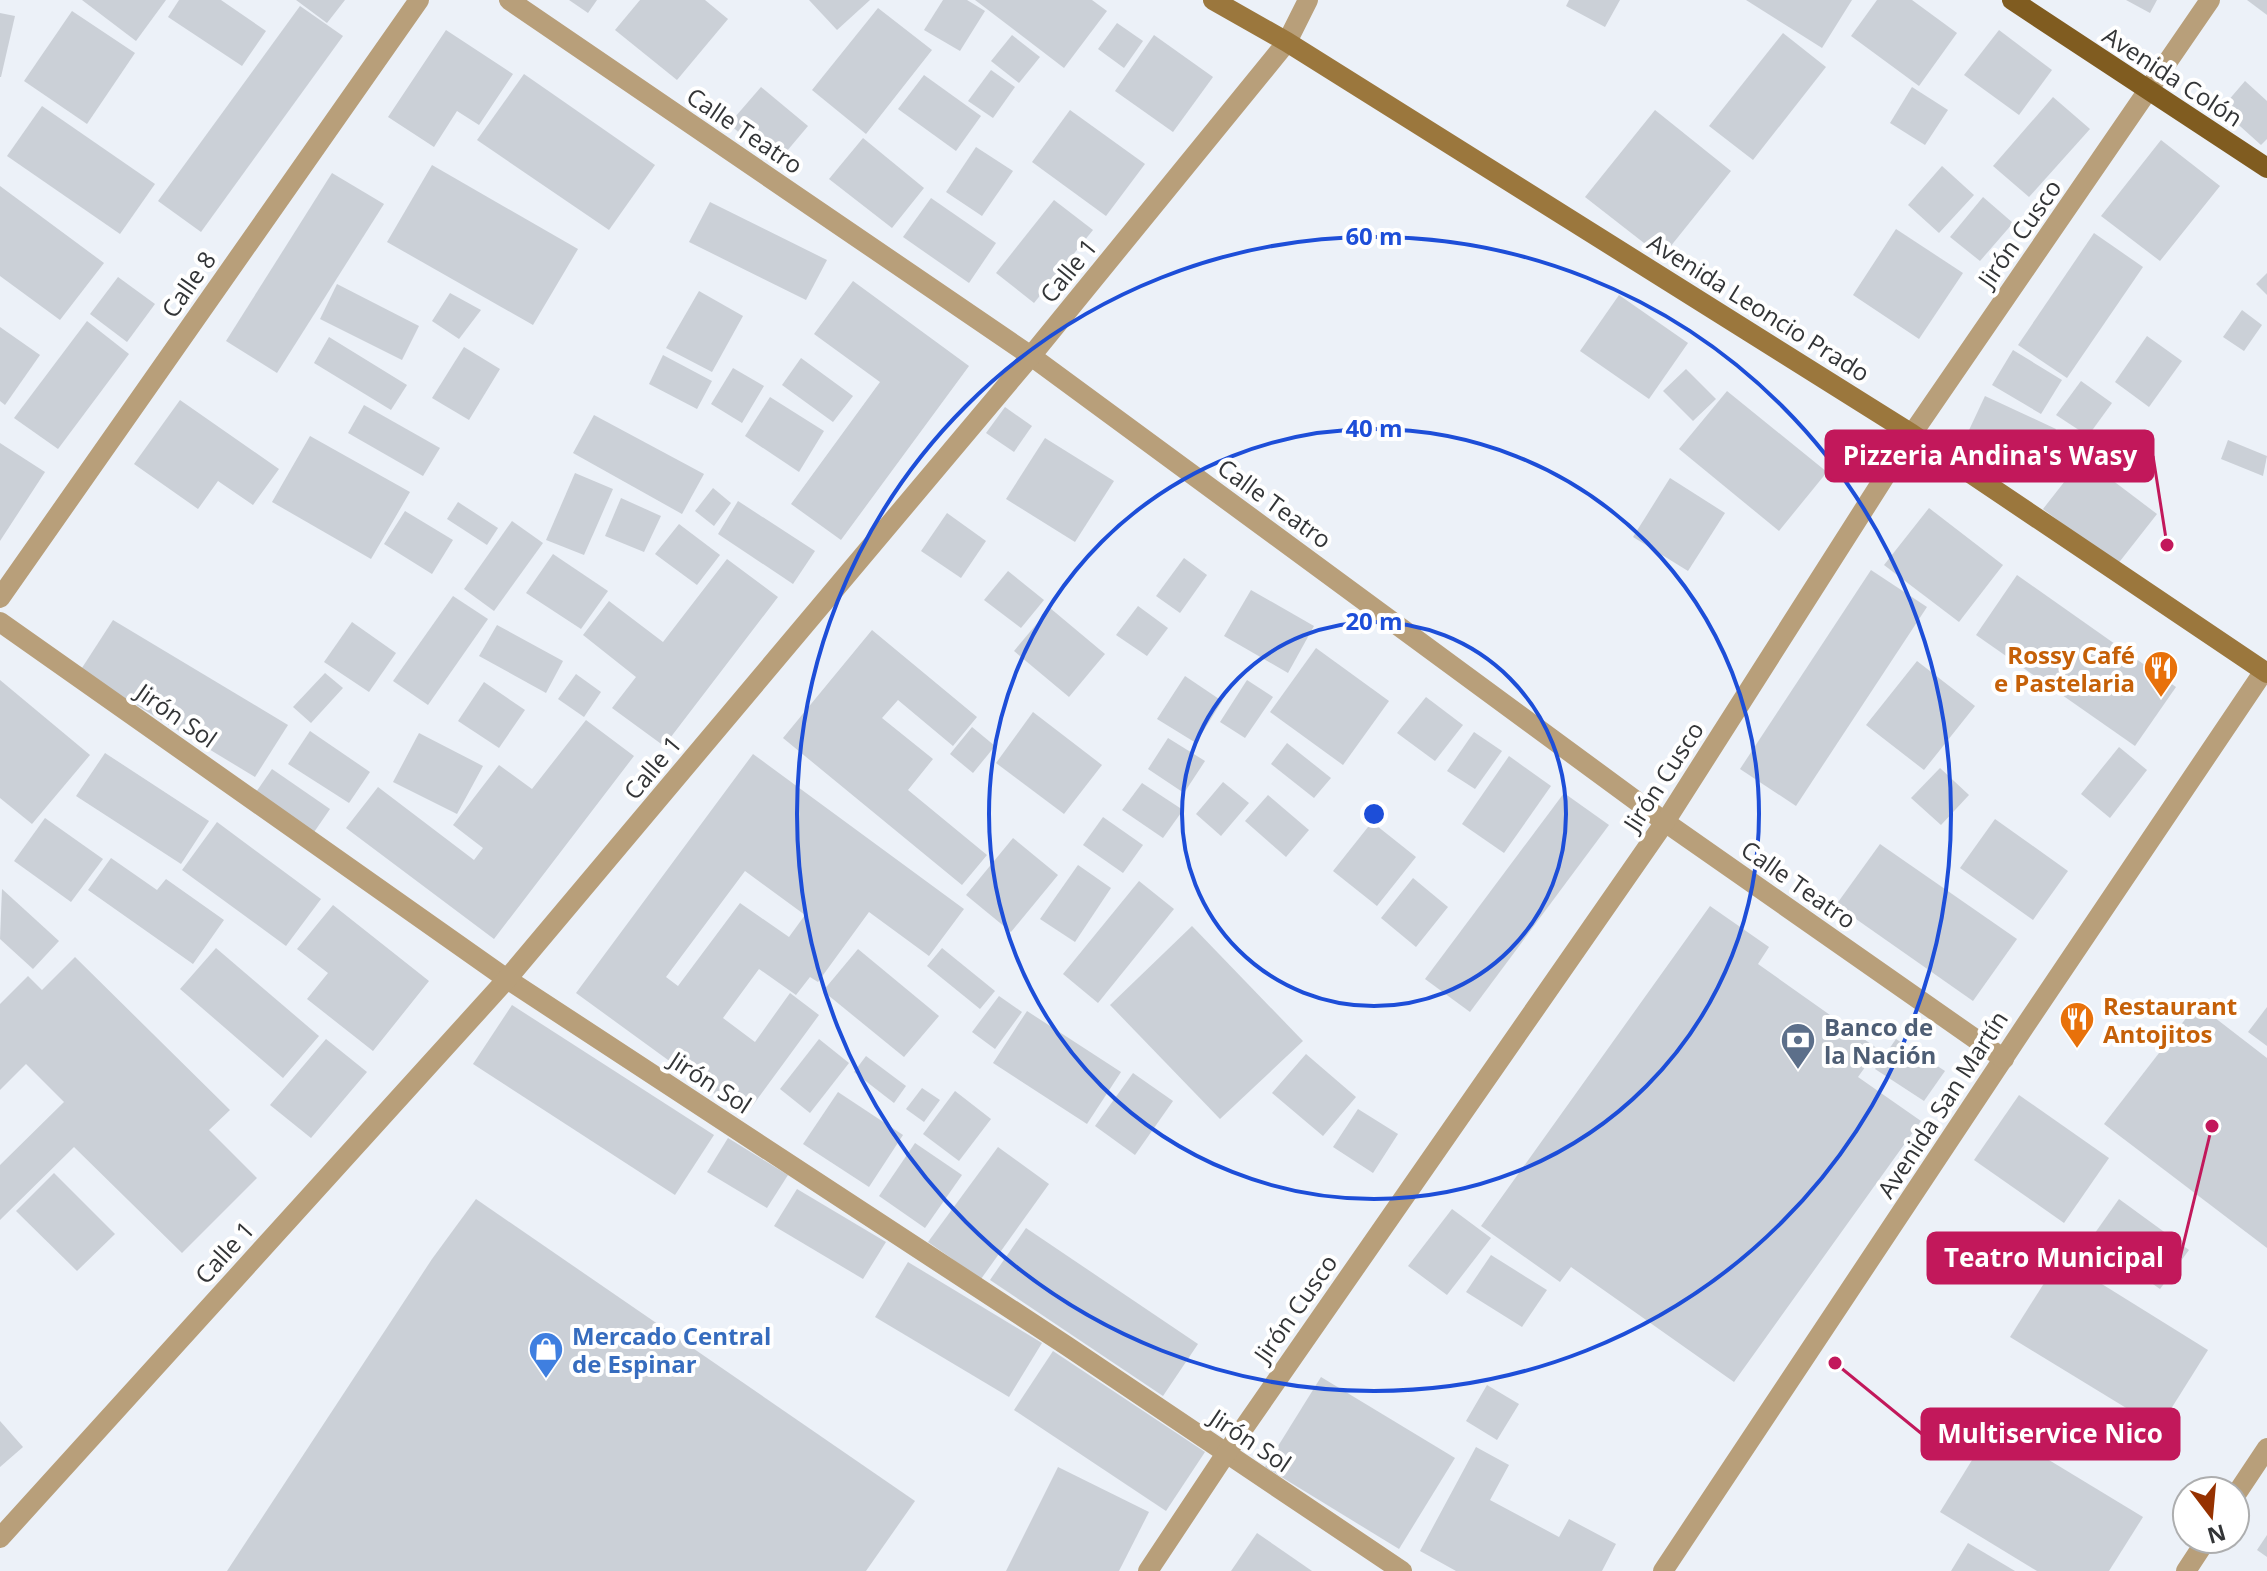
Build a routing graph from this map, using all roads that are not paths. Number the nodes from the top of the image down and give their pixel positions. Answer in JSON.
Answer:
{"nodes":[{"id":1,"x":419,"y":0,"type":"edge"},
{"id":2,"x":509,"y":0,"type":"edge"},
{"id":3,"x":1213,"y":0,"type":"edge"},
{"id":4,"x":1308,"y":0,"type":"edge"},
{"id":5,"x":2012,"y":0,"type":"edge"},
{"id":6,"x":2210,"y":0,"type":"edge"},
{"id":7,"x":1287,"y":42,"type":"junction"},
{"id":8,"x":2148,"y":91,"type":"junction"},
{"id":9,"x":2267,"y":168,"type":"edge"},
{"id":10,"x":1031,"y":356,"type":"junction"},
{"id":11,"x":1912,"y":434,"type":"junction"},
{"id":12,"x":0,"y":598,"type":"edge"},
{"id":13,"x":0,"y":622,"type":"edge"},
{"id":14,"x":2266,"y":671,"type":"edge"},
{"id":15,"x":1665,"y":822,"type":"junction"},
{"id":16,"x":507,"y":979,"type":"junction"},
{"id":17,"x":2004,"y":1059,"type":"junction"},
{"id":18,"x":2267,"y":1448,"type":"edge"},
{"id":19,"x":1225,"y":1455,"type":"junction"},
{"id":20,"x":2249,"y":1475,"type":"edge"},
{"id":21,"x":0,"y":1538,"type":"edge"},
{"id":22,"x":1148,"y":1571,"type":"edge"},
{"id":23,"x":1402,"y":1571,"type":"edge"},
{"id":24,"x":1663,"y":1571,"type":"edge"}],
"edges":[{"from":1,"to":12,"type":"street","name":"Calle 8"},
{"from":2,"to":10,"type":"street","name":"Calle Teatro"},
{"from":3,"to":7,"type":"main road","name":"Avenida Leoncio Prado"},
{"from":4,"to":7,"type":"street","name":"Calle 1"},
{"from":5,"to":8,"type":"main road","name":"Avenida Colón"},
{"from":6,"to":8,"type":"street","name":"Jirón Cusco"},
{"from":7,"to":10,"type":"street","name":"Calle 1"},
{"from":7,"to":11,"type":"main road","name":"Avenida Leoncio Prado"},
{"from":8,"to":9,"type":"main road","name":"Avenida Colón"},
{"from":8,"to":11,"type":"street","name":"Jirón Cusco"},
{"from":10,"to":15,"type":"street","name":"Calle Teatro"},
{"from":10,"to":16,"type":"street","name":"Calle 1"},
{"from":11,"to":14,"type":"main road","name":"Avenida Leoncio Prado"},
{"from":11,"to":15,"type":"street","name":"Jirón Cusco"},
{"from":13,"to":16,"type":"street","name":"Jirón Sol"},
{"from":14,"to":17,"type":"street","name":"Avenida San Martín"},
{"from":15,"to":17,"type":"street","name":"Calle Teatro"},
{"from":15,"to":19,"type":"street","name":"Jirón Cusco"},
{"from":16,"to":19,"type":"street","name":"Jirón Sol"},
{"from":16,"to":21,"type":"street","name":"Calle 1"},
{"from":17,"to":24,"type":"street","name":"Avenida San Martín"},
{"from":18,"to":20,"type":"street"},
{"from":19,"to":22,"type":"street","name":"Jirón Cusco"},
{"from":19,"to":23,"type":"street","name":"Jirón Sol"}]}
